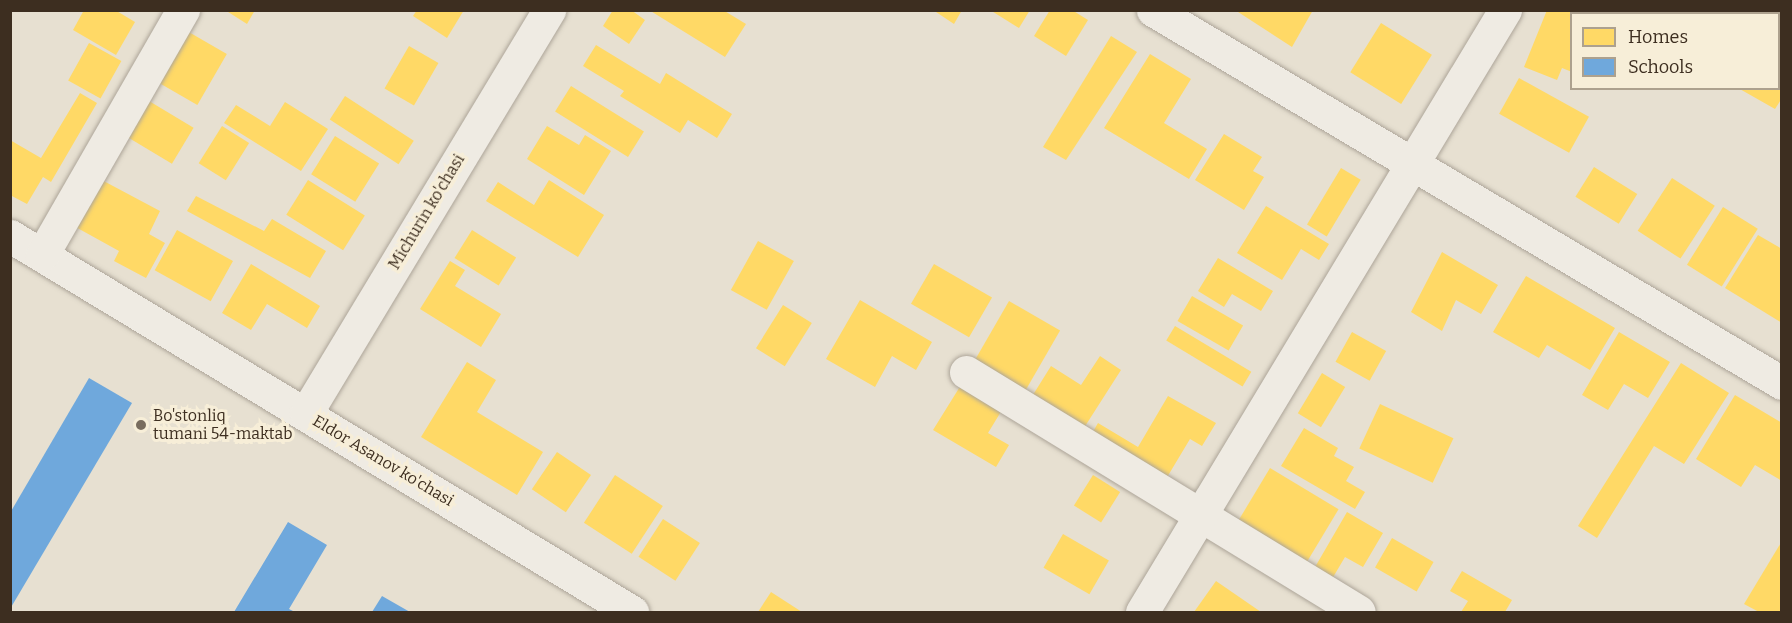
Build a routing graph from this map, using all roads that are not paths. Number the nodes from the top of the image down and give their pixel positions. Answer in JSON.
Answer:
{"nodes":[{"id":1,"x":183,"y":10,"type":"edge"},
{"id":2,"x":549,"y":10,"type":"edge"},
{"id":3,"x":1153,"y":10,"type":"edge"},
{"id":4,"x":1505,"y":10,"type":"edge"},
{"id":5,"x":1412,"y":165,"type":"junction"},
{"id":6,"x":10,"y":236,"type":"edge"},
{"id":7,"x":42,"y":255,"type":"junction"},
{"id":8,"x":966,"y":372,"type":"dead end"},
{"id":9,"x":1782,"y":383,"type":"edge"},
{"id":10,"x":306,"y":413,"type":"junction"},
{"id":11,"x":1199,"y":516,"type":"junction"},
{"id":12,"x":632,"y":612,"type":"edge"},
{"id":13,"x":1142,"y":612,"type":"edge"},
{"id":14,"x":1359,"y":612,"type":"edge"}],
"edges":[{"from":1,"to":7,"type":"street"},
{"from":2,"to":10,"type":"street","name":"Michurin ko'chasi"},
{"from":3,"to":5,"type":"street"},
{"from":4,"to":5,"type":"street"},
{"from":5,"to":9,"type":"street"},
{"from":5,"to":11,"type":"street"},
{"from":6,"to":7,"type":"street","name":"Eldor Asanov ko'chasi"},
{"from":7,"to":10,"type":"street","name":"Eldor Asanov ko'chasi"},
{"from":8,"to":11,"type":"street"},
{"from":10,"to":12,"type":"street","name":"Eldor Asanov ko'chasi"},
{"from":11,"to":13,"type":"street"},
{"from":11,"to":14,"type":"street"}]}
